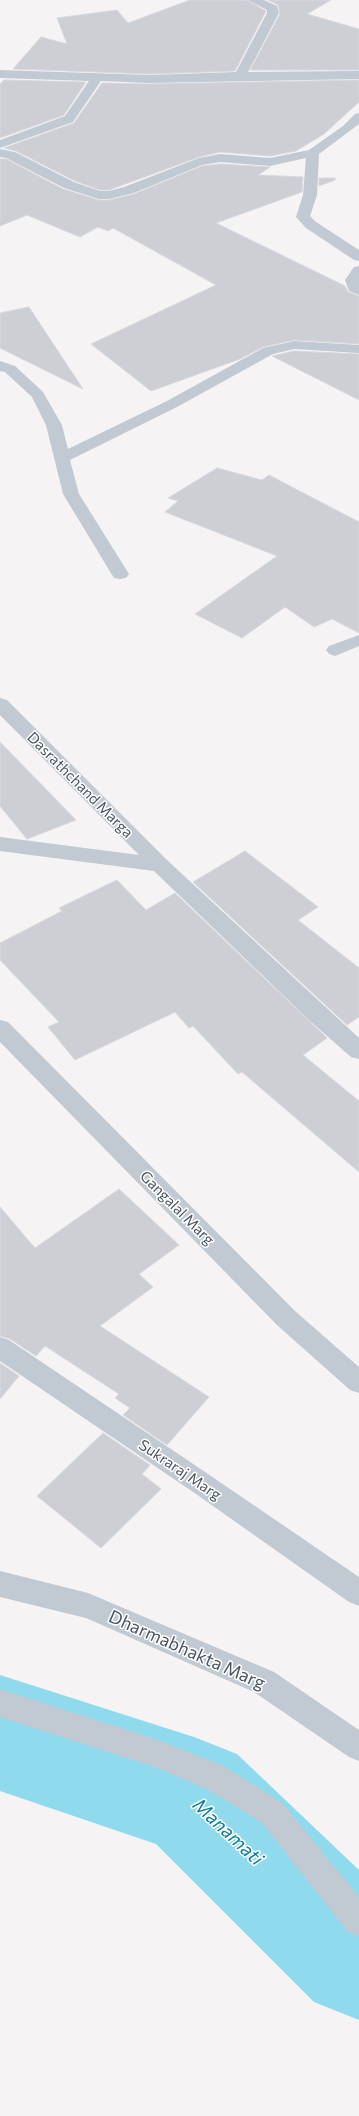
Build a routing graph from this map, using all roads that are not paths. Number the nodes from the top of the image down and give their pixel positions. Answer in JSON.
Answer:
{"nodes":[{"id":1,"x":254,"y":0,"type":"edge"},
{"id":2,"x":0,"y":74,"type":"edge"},
{"id":3,"x":359,"y":75,"type":"edge"},
{"id":4,"x":240,"y":76,"type":"junction"},
{"id":5,"x":98,"y":77,"type":"junction"},
{"id":6,"x":359,"y":117,"type":"edge"},
{"id":7,"x":0,"y":144,"type":"edge"},
{"id":8,"x":0,"y":153,"type":"edge"},
{"id":9,"x":313,"y":153,"type":"junction"},
{"id":10,"x":359,"y":257,"type":"edge"},
{"id":11,"x":359,"y":270,"type":"edge"},
{"id":12,"x":359,"y":291,"type":"edge"},
{"id":13,"x":359,"y":349,"type":"edge"},
{"id":14,"x":0,"y":366,"type":"edge"},
{"id":15,"x":62,"y":458,"type":"junction"},
{"id":16,"x":120,"y":574,"type":"dead end"},
{"id":17,"x":359,"y":640,"type":"edge"},
{"id":18,"x":335,"y":650,"type":"dead end"},
{"id":19,"x":0,"y":704,"type":"edge"},
{"id":20,"x":0,"y":844,"type":"edge"},
{"id":21,"x":160,"y":865,"type":"junction"},
{"id":22,"x":0,"y":1028,"type":"edge"},
{"id":23,"x":359,"y":1051,"type":"edge"},
{"id":24,"x":0,"y":1348,"type":"edge"},
{"id":25,"x":359,"y":1382,"type":"edge"},
{"id":26,"x":0,"y":1584,"type":"edge"},
{"id":27,"x":359,"y":1594,"type":"edge"},
{"id":28,"x":0,"y":1703,"type":"edge"},
{"id":29,"x":359,"y":1747,"type":"edge"},
{"id":30,"x":359,"y":1921,"type":"edge"}],
"edges":[{"from":1,"to":4,"type":"street"},
{"from":2,"to":5,"type":"street"},
{"from":3,"to":4,"type":"street"},
{"from":4,"to":5,"type":"street"},
{"from":5,"to":7,"type":"street"},
{"from":6,"to":9,"type":"street"},
{"from":8,"to":9,"type":"street"},
{"from":9,"to":10,"type":"street"},
{"from":11,"to":12,"type":"street"},
{"from":13,"to":15,"type":"street"},
{"from":14,"to":15,"type":"street"},
{"from":15,"to":16,"type":"street"},
{"from":17,"to":18,"type":"street"},
{"from":19,"to":21,"type":"street","name":"Dasrathchand Marga"},
{"from":20,"to":21,"type":"street"},
{"from":21,"to":23,"type":"street"},
{"from":22,"to":25,"type":"street","name":"Gangalal Marg"},
{"from":24,"to":27,"type":"street","name":"Sukraraj Marg"},
{"from":26,"to":29,"type":"street","name":"Dharmabhakta Marg"},
{"from":28,"to":30,"type":"street"}]}
